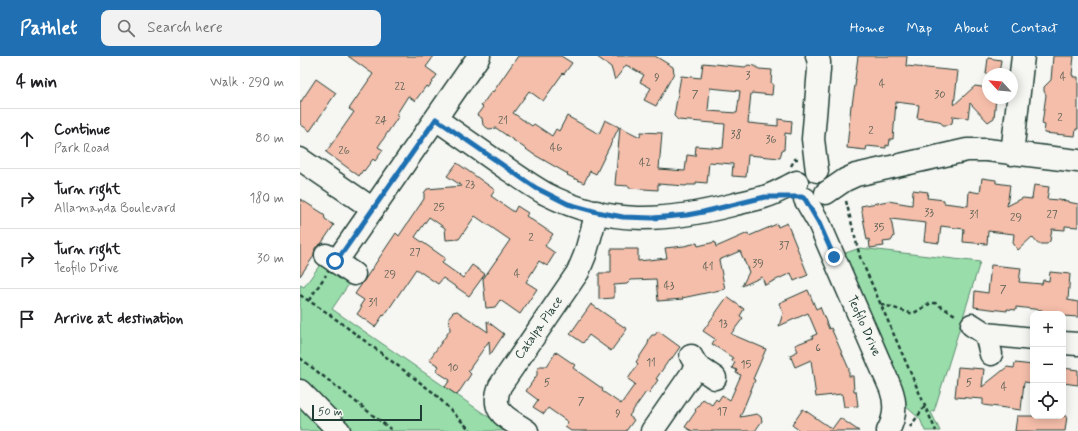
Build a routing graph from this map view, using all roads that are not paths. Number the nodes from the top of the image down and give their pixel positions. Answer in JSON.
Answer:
{"nodes":[{"id":1,"x":479,"y":56,"type":"edge"},
{"id":2,"x":817,"y":56,"type":"edge"},
{"id":3,"x":1023,"y":56,"type":"edge"},
{"id":4,"x":436,"y":119,"type":"junction"},
{"id":5,"x":1012,"y":154,"type":"junction"},
{"id":6,"x":300,"y":159,"type":"edge"},
{"id":7,"x":1078,"y":161,"type":"edge"},
{"id":8,"x":815,"y":187,"type":"junction"},
{"id":9,"x":373,"y":209,"type":"junction"},
{"id":10,"x":597,"y":212,"type":"junction"},
{"id":11,"x":338,"y":263,"type":"road end"},
{"id":12,"x":983,"y":338,"type":"road end"},
{"id":13,"x":1030,"y":339,"type":"edge"},
{"id":14,"x":1066,"y":343,"type":"edge"},
{"id":15,"x":1078,"y":344,"type":"edge"},
{"id":16,"x":716,"y":378,"type":"dead end"},
{"id":17,"x":300,"y":391,"type":"edge"},
{"id":18,"x":339,"y":431,"type":"edge"},
{"id":19,"x":527,"y":431,"type":"edge"},
{"id":20,"x":652,"y":431,"type":"edge"},
{"id":21,"x":888,"y":431,"type":"edge"}],
"edges":[{"from":1,"to":4,"type":"street"},
{"from":2,"to":8,"type":"street"},
{"from":3,"to":5,"type":"street"},
{"from":4,"to":9,"type":"street"},
{"from":4,"to":10,"type":"street"},
{"from":5,"to":7,"type":"street"},
{"from":5,"to":8,"type":"street"},
{"from":6,"to":9,"type":"street"},
{"from":8,"to":10,"type":"street"},
{"from":8,"to":21,"type":"street","name":"Teofilo Drive"},
{"from":9,"to":11,"type":"street"},
{"from":10,"to":19,"type":"street","name":"Catalpa Place"},
{"from":12,"to":13,"type":"street"},
{"from":14,"to":15,"type":"street"},
{"from":16,"to":20,"type":"street"},
{"from":17,"to":18,"type":"street"}]}
